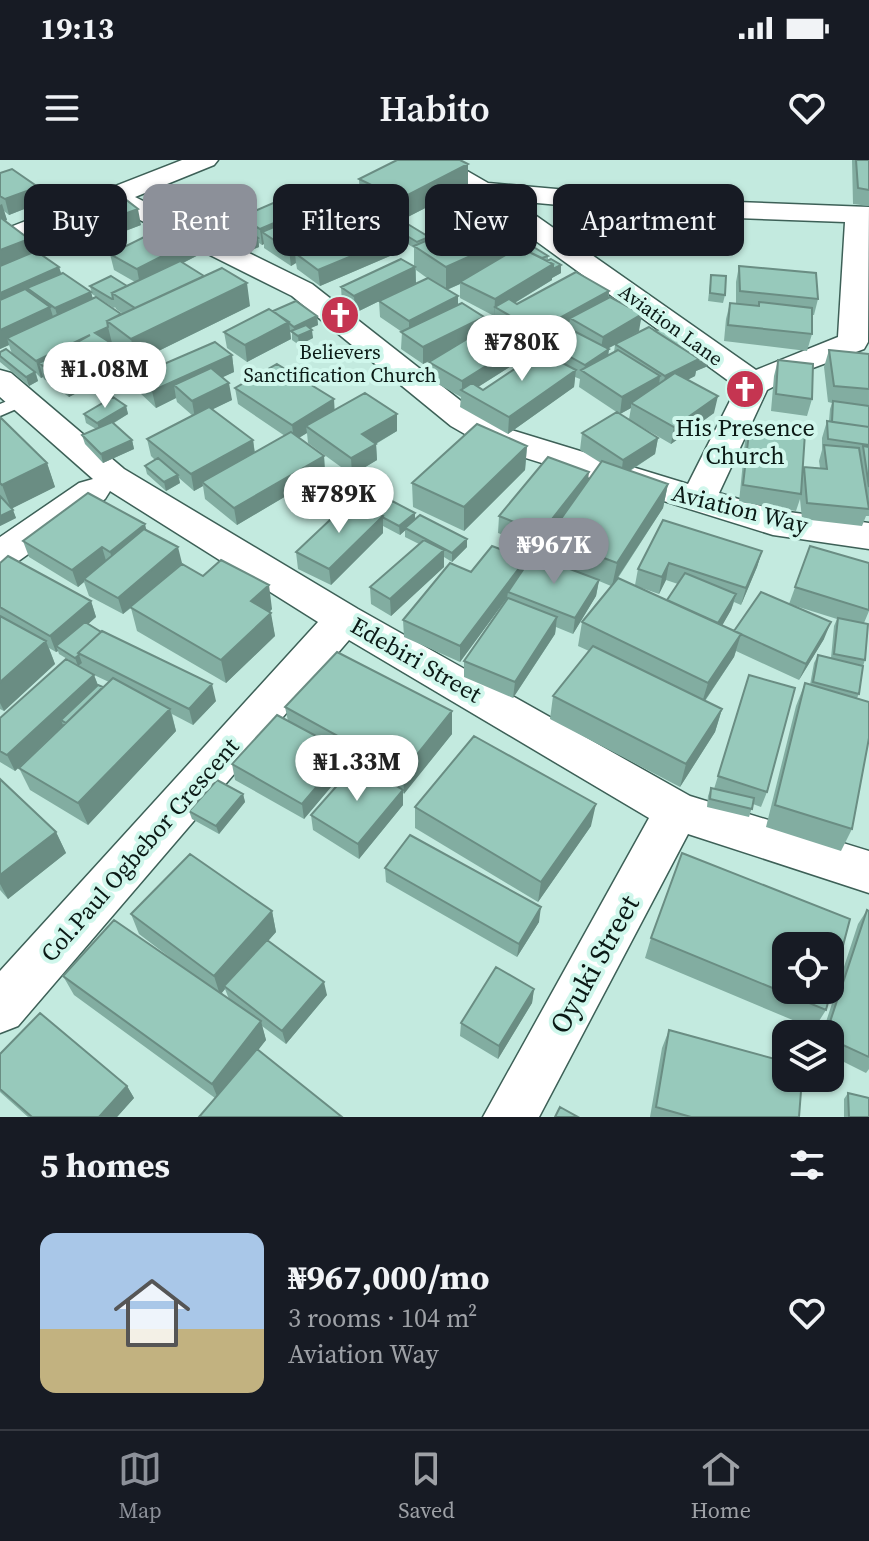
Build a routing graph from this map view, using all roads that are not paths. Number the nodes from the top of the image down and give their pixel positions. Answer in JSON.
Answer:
{"nodes":[{"id":1,"x":205,"y":160,"type":"edge"},
{"id":2,"x":429,"y":160,"type":"edge"},
{"id":3,"x":471,"y":184,"type":"edge"},
{"id":4,"x":127,"y":192,"type":"edge"},
{"id":5,"x":537,"y":195,"type":"edge"},
{"id":6,"x":127,"y":203,"type":"edge"},
{"id":7,"x":864,"y":214,"type":"edge"},
{"id":8,"x":537,"y":229,"type":"edge"},
{"id":9,"x":24,"y":232,"type":"edge"},
{"id":10,"x":0,"y":241,"type":"edge"},
{"id":11,"x":861,"y":342,"type":"edge"},
{"id":12,"x":754,"y":384,"type":"junction"},
{"id":13,"x":8,"y":397,"type":"edge"},
{"id":14,"x":112,"y":477,"type":"junction"},
{"id":15,"x":697,"y":501,"type":"junction"},
{"id":16,"x":869,"y":536,"type":"edge"},
{"id":17,"x":0,"y":556,"type":"edge"},
{"id":18,"x":344,"y":619,"type":"junction"},
{"id":19,"x":677,"y":811,"type":"junction"},
{"id":20,"x":869,"y":872,"type":"edge"},
{"id":21,"x":0,"y":1008,"type":"edge"},
{"id":22,"x":510,"y":1117,"type":"edge"}],
"edges":[{"from":1,"to":4,"type":"street"},
{"from":2,"to":3,"type":"street","name":"Aviation Lane"},
{"from":5,"to":7,"type":"street"},
{"from":6,"to":15,"type":"street","name":"Aviation Way"},
{"from":7,"to":11,"type":"street"},
{"from":8,"to":12,"type":"street","name":"Aviation Lane"},
{"from":9,"to":10,"type":"street"},
{"from":11,"to":12,"type":"street"},
{"from":12,"to":15,"type":"street"},
{"from":13,"to":14,"type":"street","name":"Edebiri Street"},
{"from":14,"to":17,"type":"street"},
{"from":14,"to":18,"type":"street","name":"Edebiri Street"},
{"from":15,"to":16,"type":"street","name":"Aviation Way"},
{"from":18,"to":19,"type":"street","name":"Edebiri Street"},
{"from":18,"to":21,"type":"street","name":"Col.Paul Ogbebor Crescent"},
{"from":19,"to":20,"type":"street","name":"Edebiri Street"},
{"from":19,"to":22,"type":"street","name":"Oyuki Street"}]}
